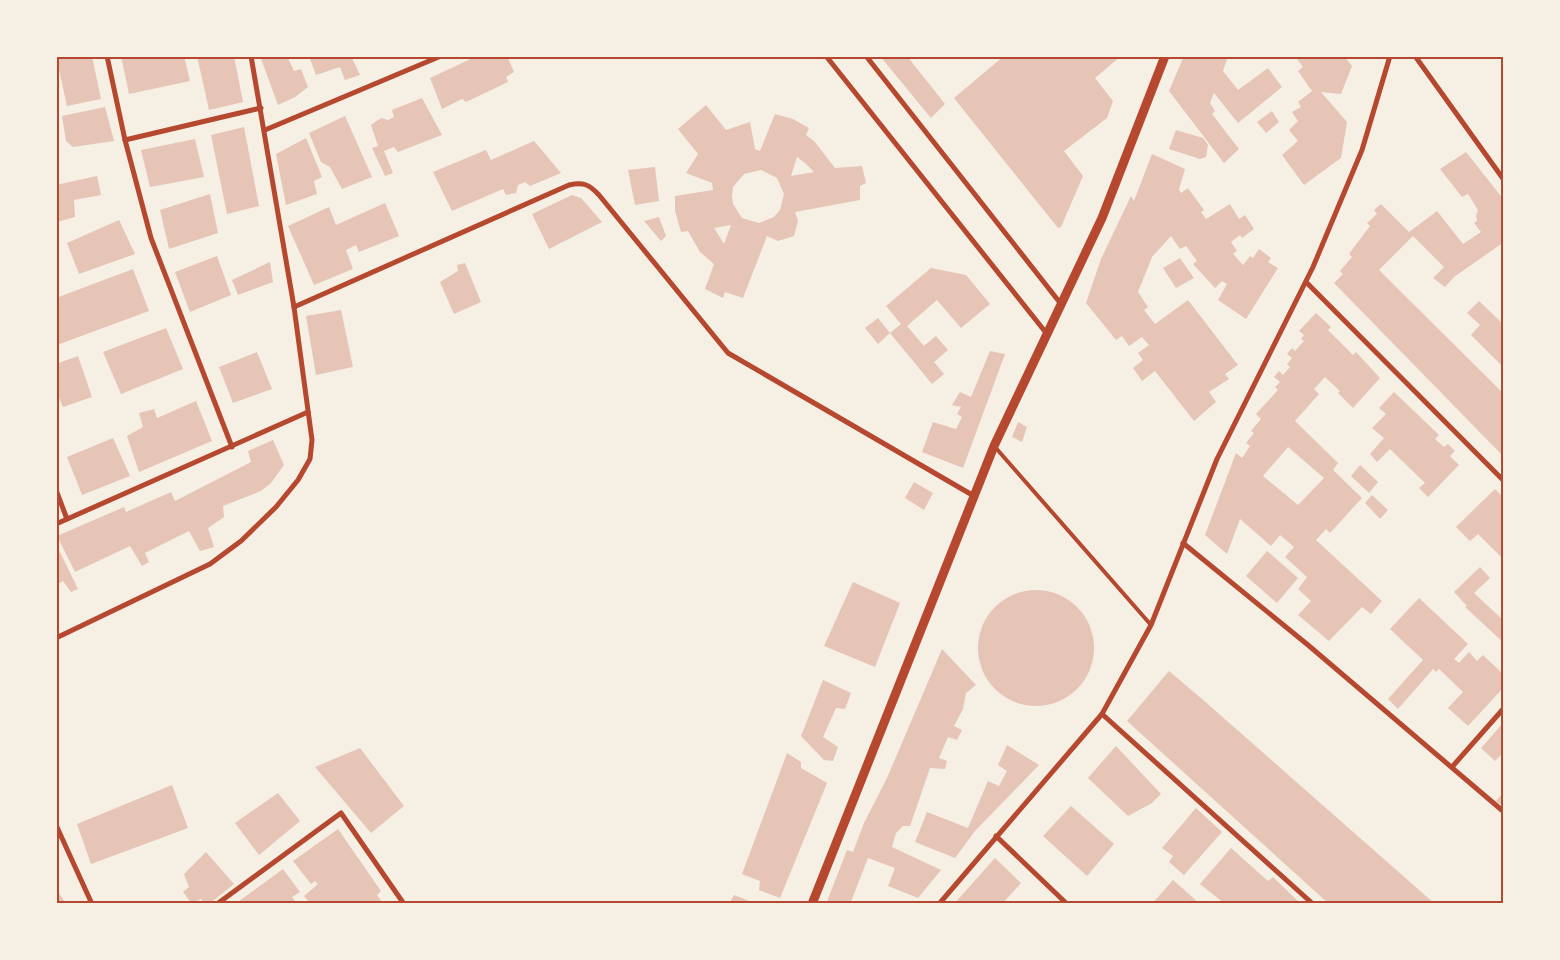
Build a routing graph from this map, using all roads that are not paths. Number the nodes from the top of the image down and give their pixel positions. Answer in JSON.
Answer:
{"nodes":[{"id":1,"x":107,"y":56,"type":"edge"},
{"id":2,"x":251,"y":56,"type":"edge"},
{"id":3,"x":441,"y":56,"type":"edge"},
{"id":4,"x":826,"y":56,"type":"edge"},
{"id":5,"x":866,"y":56,"type":"edge"},
{"id":6,"x":1165,"y":56,"type":"edge"},
{"id":7,"x":1390,"y":56,"type":"edge"},
{"id":8,"x":1415,"y":56,"type":"edge"},
{"id":9,"x":261,"y":108,"type":"junction"},
{"id":10,"x":265,"y":130,"type":"junction"},
{"id":11,"x":125,"y":140,"type":"junction"},
{"id":12,"x":1504,"y":180,"type":"edge"},
{"id":13,"x":1306,"y":282,"type":"junction"},
{"id":14,"x":1062,"y":304,"type":"junction"},
{"id":15,"x":294,"y":307,"type":"junction"},
{"id":16,"x":1047,"y":334,"type":"junction"},
{"id":17,"x":308,"y":412,"type":"junction"},
{"id":18,"x":994,"y":446,"type":"junction"},
{"id":19,"x":232,"y":447,"type":"junction"},
{"id":20,"x":1504,"y":481,"type":"edge"},
{"id":21,"x":56,"y":490,"type":"edge"},
{"id":22,"x":974,"y":496,"type":"junction"},
{"id":23,"x":67,"y":519,"type":"junction"},
{"id":24,"x":56,"y":524,"type":"edge"},
{"id":25,"x":1183,"y":543,"type":"junction"},
{"id":26,"x":1151,"y":625,"type":"junction"},
{"id":27,"x":56,"y":638,"type":"edge"},
{"id":28,"x":1504,"y":708,"type":"edge"},
{"id":29,"x":1102,"y":714,"type":"junction"},
{"id":30,"x":1452,"y":767,"type":"junction"},
{"id":31,"x":1504,"y":812,"type":"edge"},
{"id":32,"x":56,"y":825,"type":"edge"},
{"id":33,"x":996,"y":836,"type":"junction"},
{"id":34,"x":92,"y":904,"type":"edge"},
{"id":35,"x":217,"y":904,"type":"edge"},
{"id":36,"x":404,"y":904,"type":"edge"},
{"id":37,"x":812,"y":904,"type":"edge"},
{"id":38,"x":939,"y":904,"type":"edge"},
{"id":39,"x":1067,"y":904,"type":"edge"},
{"id":40,"x":1313,"y":904,"type":"edge"}],
"edges":[{"from":1,"to":11,"type":"street"},
{"from":2,"to":9,"type":"street"},
{"from":3,"to":10,"type":"street"},
{"from":4,"to":16,"type":"street"},
{"from":5,"to":14,"type":"street"},
{"from":6,"to":14,"type":"street"},
{"from":7,"to":13,"type":"street"},
{"from":8,"to":12,"type":"street"},
{"from":9,"to":10,"type":"street"},
{"from":9,"to":11,"type":"street"},
{"from":10,"to":15,"type":"street"},
{"from":11,"to":19,"type":"street"},
{"from":13,"to":20,"type":"street"},
{"from":13,"to":25,"type":"street"},
{"from":14,"to":16,"type":"street"},
{"from":15,"to":17,"type":"street"},
{"from":15,"to":22,"type":"street"},
{"from":16,"to":18,"type":"street"},
{"from":17,"to":19,"type":"street"},
{"from":17,"to":27,"type":"street"},
{"from":18,"to":22,"type":"street"},
{"from":18,"to":26,"type":"lane"},
{"from":19,"to":23,"type":"street"},
{"from":21,"to":23,"type":"street"},
{"from":22,"to":37,"type":"street"},
{"from":23,"to":24,"type":"street"},
{"from":25,"to":26,"type":"street"},
{"from":25,"to":30,"type":"street"},
{"from":26,"to":29,"type":"street"},
{"from":28,"to":30,"type":"street"},
{"from":29,"to":33,"type":"street"},
{"from":29,"to":40,"type":"street"},
{"from":30,"to":31,"type":"street"},
{"from":32,"to":34,"type":"street"},
{"from":33,"to":38,"type":"street"},
{"from":33,"to":39,"type":"street"},
{"from":35,"to":36,"type":"street"}]}
